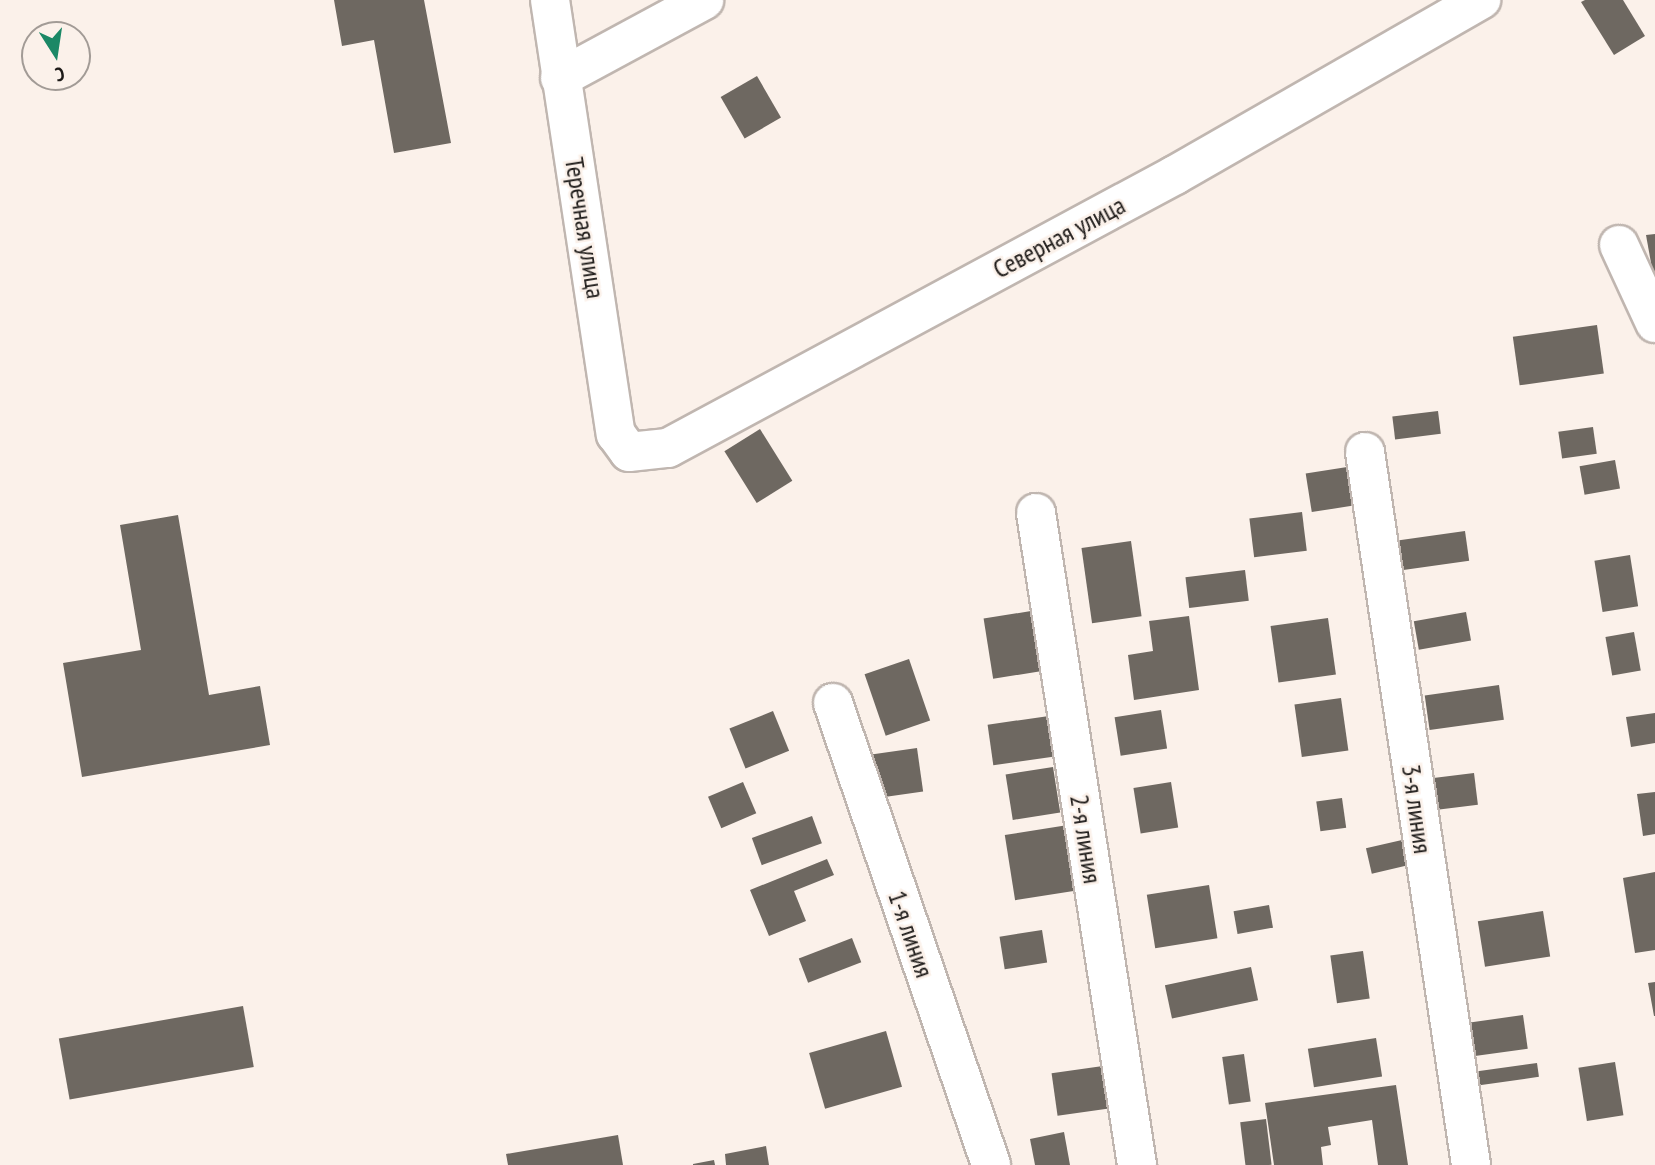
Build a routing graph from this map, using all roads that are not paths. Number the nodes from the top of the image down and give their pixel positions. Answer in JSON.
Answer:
{"nodes":[{"id":1,"x":550,"y":0,"type":"edge"},
{"id":2,"x":704,"y":0,"type":"edge"},
{"id":3,"x":1481,"y":0,"type":"edge"},
{"id":4,"x":560,"y":78,"type":"junction"},
{"id":5,"x":1619,"y":244,"type":"dead end"},
{"id":6,"x":1655,"y":323,"type":"edge"},
{"id":7,"x":629,"y":452,"type":"joint"},
{"id":8,"x":1365,"y":452,"type":"dead end"},
{"id":9,"x":1036,"y":513,"type":"dead end"},
{"id":10,"x":834,"y":703,"type":"dead end"},
{"id":11,"x":991,"y":1165,"type":"edge"},
{"id":12,"x":1137,"y":1165,"type":"edge"},
{"id":13,"x":1471,"y":1165,"type":"edge"}],
"edges":[{"from":1,"to":4,"type":"street","name":"Теречная улица"},
{"from":2,"to":4,"type":"street"},
{"from":3,"to":7,"type":"street","name":"Северная улица"},
{"from":4,"to":7,"type":"street","name":"Теречная улица"},
{"from":5,"to":6,"type":"street"},
{"from":8,"to":13,"type":"street","name":"3-я линия"},
{"from":9,"to":12,"type":"street","name":"2-я линия"},
{"from":10,"to":11,"type":"street","name":"1-я линия"}]}
